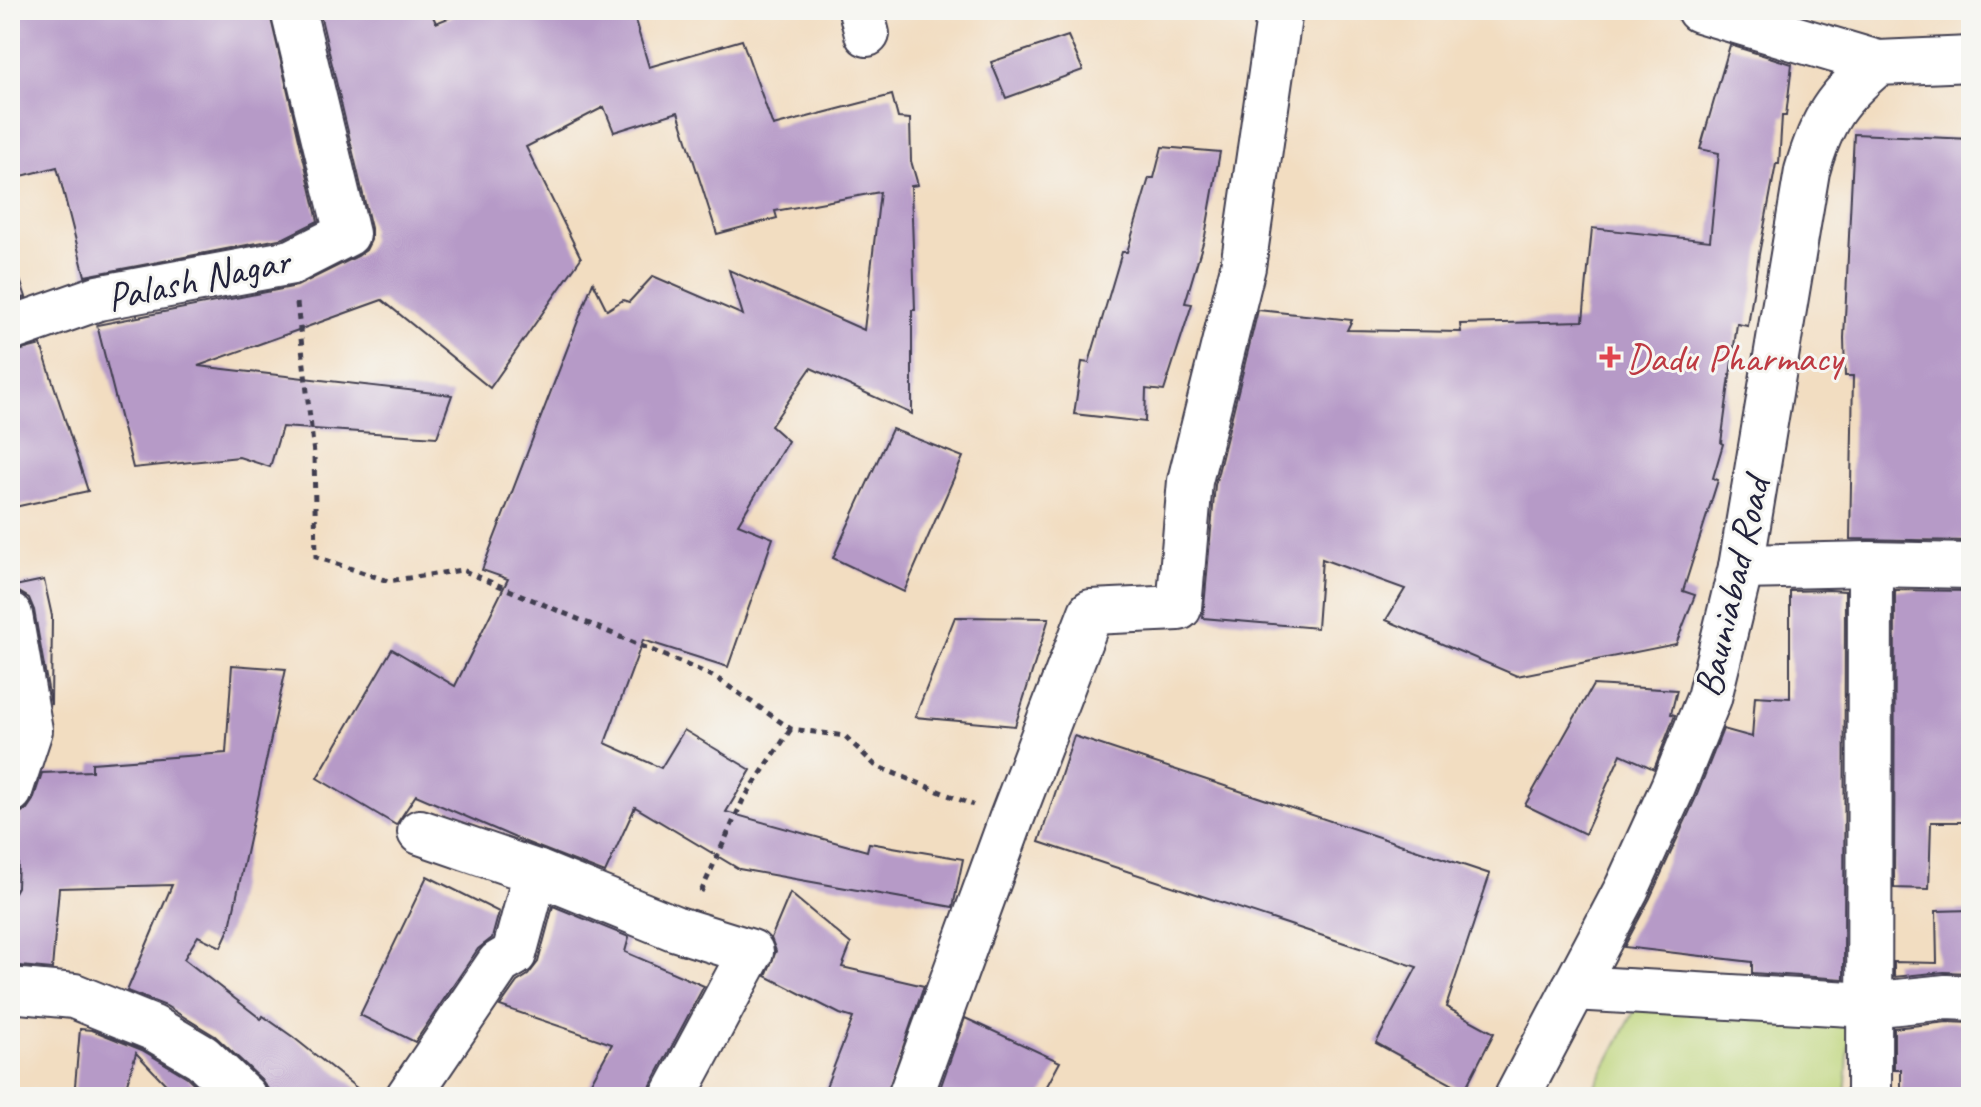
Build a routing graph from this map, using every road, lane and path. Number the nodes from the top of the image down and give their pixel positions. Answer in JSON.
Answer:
{"nodes":[{"id":1,"x":293,"y":10,"type":"edge"},
{"id":2,"x":1280,"y":10,"type":"edge"},
{"id":3,"x":1699,"y":10,"type":"edge"},
{"id":4,"x":1971,"y":59,"type":"edge"},
{"id":5,"x":1878,"y":63,"type":"junction"},
{"id":6,"x":292,"y":262,"type":"junction"},
{"id":7,"x":10,"y":329,"type":"edge"},
{"id":8,"x":1870,"y":564,"type":"junction"},
{"id":9,"x":1971,"y":566,"type":"edge"},
{"id":10,"x":1741,"y":567,"type":"junction"},
{"id":11,"x":10,"y":615,"type":"edge"},
{"id":12,"x":791,"y":729,"type":"junction"},
{"id":13,"x":10,"y":791,"type":"edge"},
{"id":14,"x":1011,"y":820,"type":"junction"},
{"id":15,"x":420,"y":832,"type":"dead end"},
{"id":16,"x":536,"y":872,"type":"junction"},
{"id":17,"x":674,"y":928,"type":"junction"},
{"id":18,"x":1574,"y":988,"type":"junction"},
{"id":19,"x":10,"y":990,"type":"edge"},
{"id":20,"x":1971,"y":998,"type":"edge"},
{"id":21,"x":1869,"y":1005,"type":"junction"},
{"id":22,"x":244,"y":1097,"type":"edge"},
{"id":23,"x":408,"y":1097,"type":"edge"},
{"id":24,"x":673,"y":1097,"type":"edge"},
{"id":25,"x":910,"y":1097,"type":"edge"},
{"id":26,"x":1517,"y":1097,"type":"edge"},
{"id":27,"x":1869,"y":1097,"type":"edge"}],
"edges":[{"from":1,"to":6,"type":"street","name":"Palash Nagar"},
{"from":2,"to":14,"type":"street"},
{"from":3,"to":5,"type":"street"},
{"from":4,"to":5,"type":"street"},
{"from":5,"to":10,"type":"street","name":"Bauniabad Road"},
{"from":6,"to":7,"type":"street","name":"Palash Nagar"},
{"from":6,"to":12,"type":"path"},
{"from":8,"to":9,"type":"street"},
{"from":8,"to":10,"type":"street"},
{"from":8,"to":21,"type":"street"},
{"from":10,"to":18,"type":"street","name":"Bauniabad Road"},
{"from":11,"to":13,"type":"street"},
{"from":12,"to":14,"type":"path"},
{"from":12,"to":17,"type":"path"},
{"from":14,"to":25,"type":"street"},
{"from":15,"to":16,"type":"street"},
{"from":16,"to":17,"type":"street"},
{"from":16,"to":23,"type":"street"},
{"from":17,"to":24,"type":"street"},
{"from":18,"to":21,"type":"street"},
{"from":18,"to":26,"type":"street","name":"Bauniabad Road"},
{"from":19,"to":22,"type":"street"},
{"from":20,"to":21,"type":"street"},
{"from":21,"to":27,"type":"street"}]}
